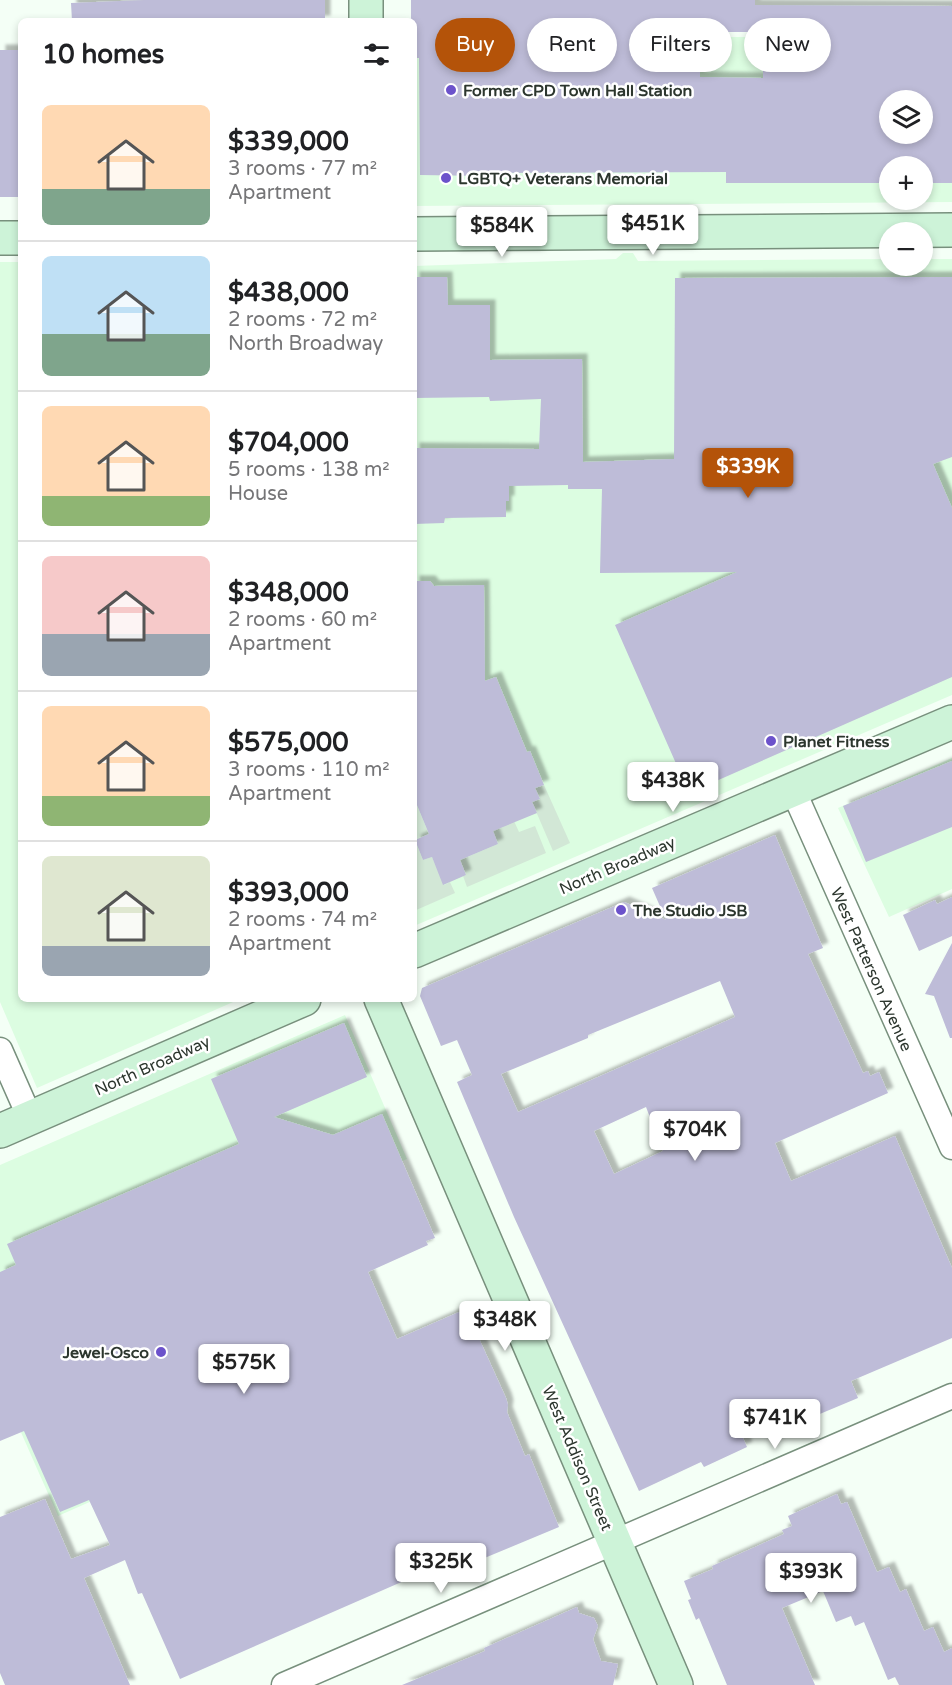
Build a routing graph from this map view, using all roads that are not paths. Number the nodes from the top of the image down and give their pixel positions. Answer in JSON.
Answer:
{"nodes":[{"id":1,"x":366,"y":0,"type":"edge"},
{"id":2,"x":366,"y":18,"type":"edge"},
{"id":3,"x":952,"y":230,"type":"edge"},
{"id":4,"x":417,"y":234,"type":"edge"},
{"id":5,"x":0,"y":238,"type":"edge"},
{"id":6,"x":18,"y":238,"type":"edge"},
{"id":7,"x":952,"y":722,"type":"edge"},
{"id":8,"x":793,"y":790,"type":"junction"},
{"id":9,"x":417,"y":950,"type":"edge"},
{"id":10,"x":297,"y":1002,"type":"edge"},
{"id":11,"x":382,"y":1002,"type":"edge"},
{"id":12,"x":0,"y":1050,"type":"edge"},
{"id":13,"x":30,"y":1118,"type":"junction"},
{"id":14,"x":0,"y":1131,"type":"edge"},
{"id":15,"x":952,"y":1147,"type":"edge"},
{"id":16,"x":952,"y":1396,"type":"edge"},
{"id":17,"x":615,"y":1542,"type":"junction"},
{"id":18,"x":284,"y":1685,"type":"edge"},
{"id":19,"x":676,"y":1685,"type":"edge"}],
"edges":[{"from":1,"to":2,"type":"main road"},
{"from":3,"to":4,"type":"main road"},
{"from":5,"to":6,"type":"main road"},
{"from":7,"to":8,"type":"main road","name":"North Broadway"},
{"from":8,"to":9,"type":"main road","name":"North Broadway"},
{"from":8,"to":15,"type":"street","name":"West Patterson Avenue"},
{"from":10,"to":13,"type":"main road","name":"North Broadway"},
{"from":11,"to":17,"type":"main road","name":"West Addison Street"},
{"from":12,"to":13,"type":"street"},
{"from":13,"to":14,"type":"main road","name":"North Broadway"},
{"from":16,"to":17,"type":"street"},
{"from":17,"to":18,"type":"street"},
{"from":17,"to":19,"type":"main road","name":"West Addison Street"}]}
